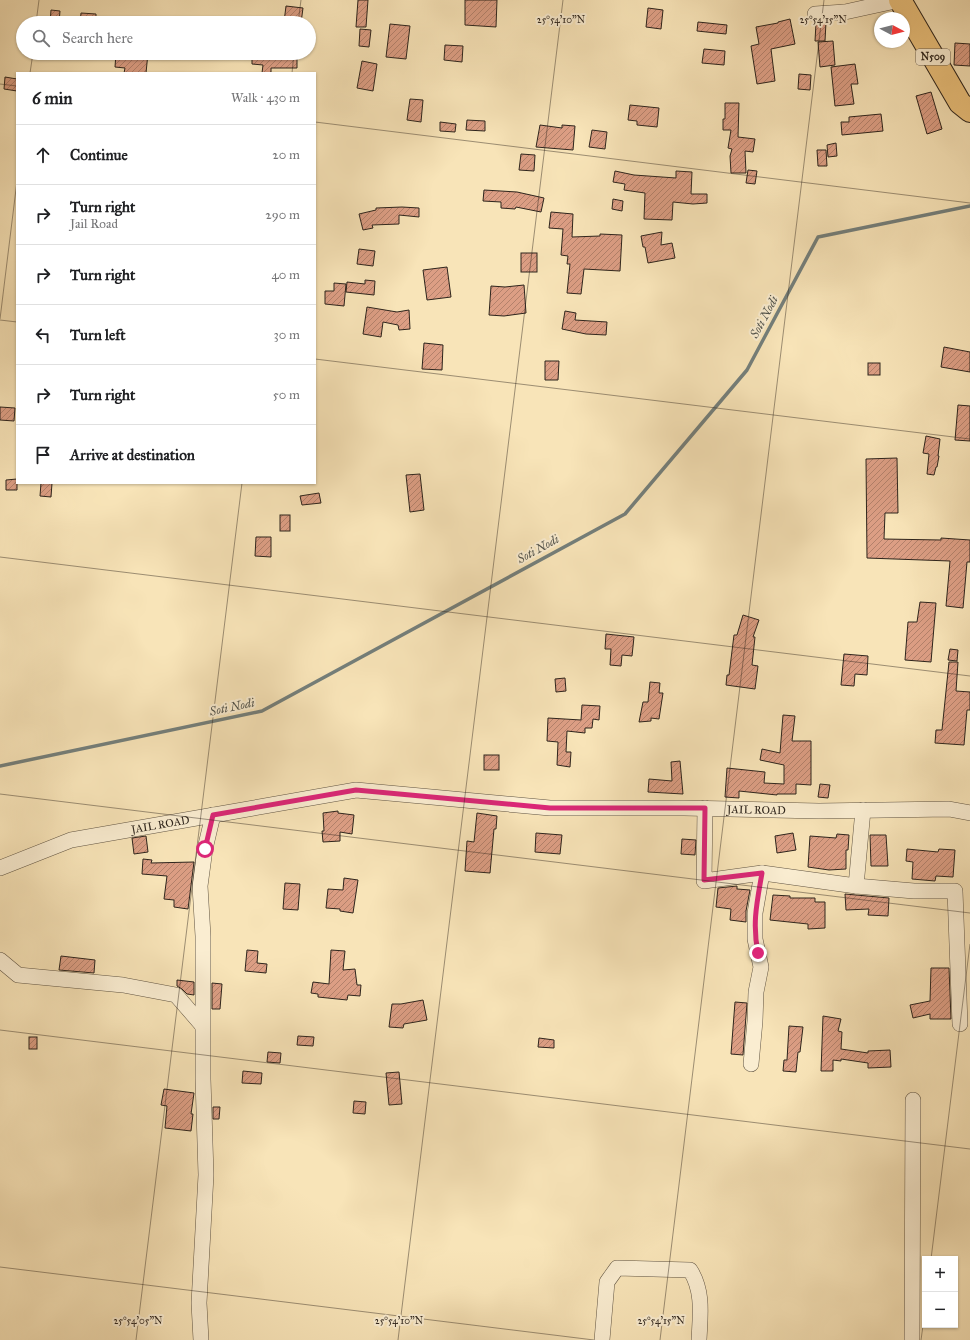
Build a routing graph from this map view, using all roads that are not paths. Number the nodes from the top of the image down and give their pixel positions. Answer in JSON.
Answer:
{"nodes":[{"id":1,"x":900,"y":0,"type":"edge"},
{"id":2,"x":815,"y":14,"type":"dead end"},
{"id":3,"x":970,"y":111,"type":"edge"},
{"id":4,"x":705,"y":808,"type":"junction"},
{"id":5,"x":863,"y":810,"type":"junction"},
{"id":6,"x":970,"y":813,"type":"edge"},
{"id":7,"x":213,"y":815,"type":"junction"},
{"id":8,"x":0,"y":868,"type":"edge"},
{"id":9,"x":762,"y":873,"type":"junction"},
{"id":10,"x":856,"y":886,"type":"junction"},
{"id":11,"x":0,"y":960,"type":"edge"},
{"id":12,"x":960,"y":1024,"type":"dead end"},
{"id":13,"x":202,"y":1025,"type":"junction"},
{"id":14,"x":751,"y":1064,"type":"dead end"},
{"id":15,"x":913,"y":1100,"type":"dead end"},
{"id":16,"x":201,"y":1340,"type":"edge"},
{"id":17,"x":602,"y":1340,"type":"edge"},
{"id":18,"x":699,"y":1340,"type":"edge"},
{"id":19,"x":912,"y":1340,"type":"edge"}],
"edges":[{"from":1,"to":2,"type":"street"},
{"from":1,"to":3,"type":"highway","number":"N509"},
{"from":4,"to":5,"type":"street","name":"JAIL ROAD"},
{"from":4,"to":7,"type":"street","name":"JAIL ROAD"},
{"from":4,"to":9,"type":"street"},
{"from":5,"to":6,"type":"street","name":"JAIL ROAD"},
{"from":5,"to":10,"type":"street"},
{"from":7,"to":8,"type":"street","name":"JAIL ROAD"},
{"from":7,"to":13,"type":"street"},
{"from":9,"to":10,"type":"street"},
{"from":9,"to":14,"type":"street"},
{"from":10,"to":12,"type":"street"},
{"from":11,"to":13,"type":"street"},
{"from":13,"to":16,"type":"street"},
{"from":15,"to":19,"type":"street"},
{"from":17,"to":18,"type":"street"}]}
